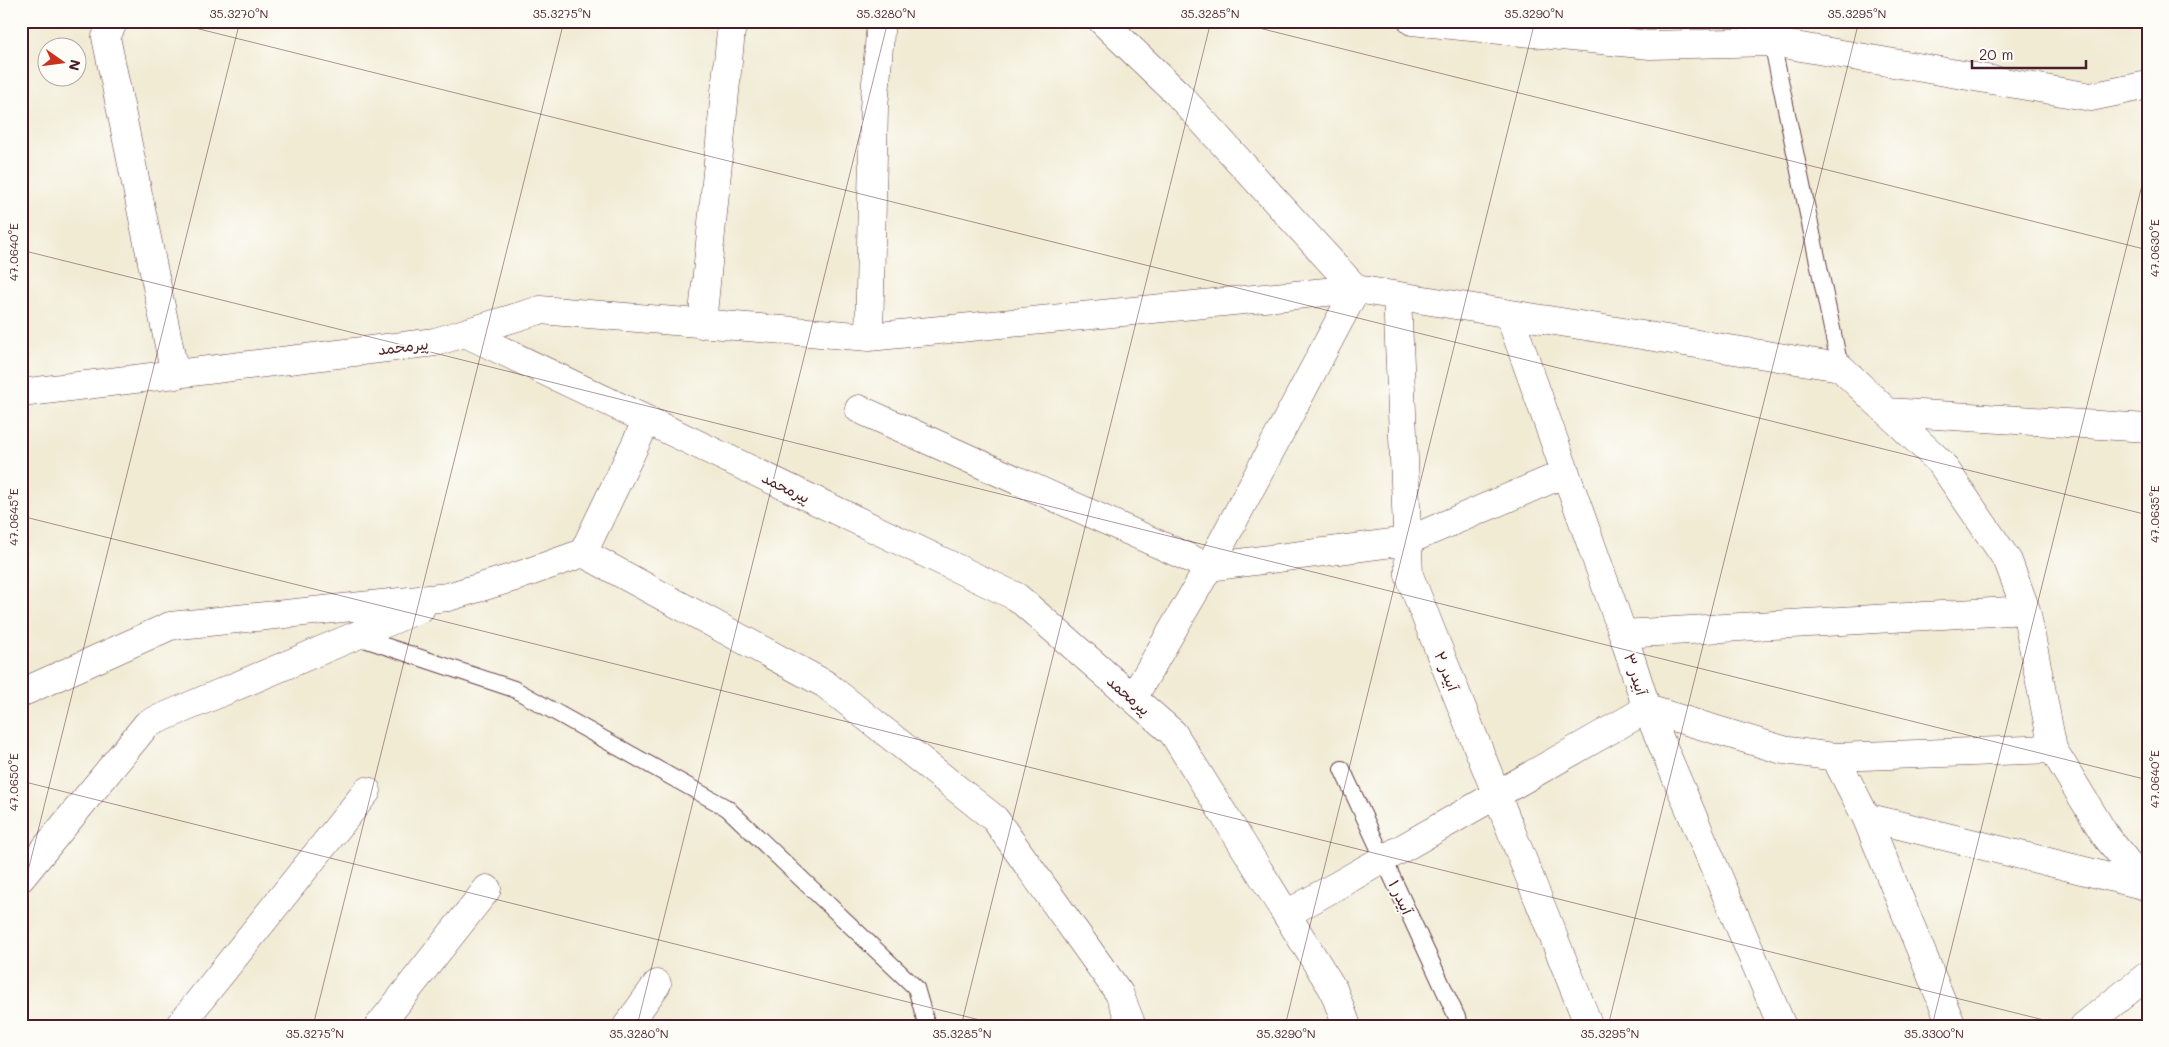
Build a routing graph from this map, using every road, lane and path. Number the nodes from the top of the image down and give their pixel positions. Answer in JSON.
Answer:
{"nodes":[{"id":1,"x":114,"y":21,"type":"edge"},
{"id":2,"x":732,"y":21,"type":"edge"},
{"id":3,"x":881,"y":21,"type":"edge"},
{"id":4,"x":1102,"y":21,"type":"edge"},
{"id":5,"x":1412,"y":21,"type":"edge"},
{"id":6,"x":1751,"y":21,"type":"edge"},
{"id":7,"x":1772,"y":42,"type":"junction"},
{"id":8,"x":2148,"y":85,"type":"edge"},
{"id":9,"x":1356,"y":290,"type":"junction"},
{"id":10,"x":1397,"y":296,"type":"junction"},
{"id":11,"x":1509,"y":314,"type":"junction"},
{"id":12,"x":702,"y":324,"type":"junction"},
{"id":13,"x":466,"y":333,"type":"junction"},
{"id":14,"x":869,"y":337,"type":"junction"},
{"id":15,"x":1840,"y":367,"type":"junction"},
{"id":16,"x":175,"y":375,"type":"junction"},
{"id":17,"x":21,"y":394,"type":"edge"},
{"id":18,"x":859,"y":409,"type":"dead end"},
{"id":19,"x":1887,"y":412,"type":"junction"},
{"id":20,"x":647,"y":420,"type":"junction"},
{"id":21,"x":2148,"y":428,"type":"edge"},
{"id":22,"x":1566,"y":473,"type":"junction"},
{"id":23,"x":1407,"y":541,"type":"junction"},
{"id":24,"x":583,"y":553,"type":"junction"},
{"id":25,"x":1208,"y":568,"type":"junction"},
{"id":26,"x":448,"y":597,"type":"junction"},
{"id":27,"x":2026,"y":610,"type":"junction"},
{"id":28,"x":1623,"y":634,"type":"junction"},
{"id":29,"x":355,"y":636,"type":"junction"},
{"id":30,"x":21,"y":693,"type":"edge"},
{"id":31,"x":1133,"y":698,"type":"junction"},
{"id":32,"x":1647,"y":709,"type":"junction"},
{"id":33,"x":2054,"y":750,"type":"junction"},
{"id":34,"x":1835,"y":757,"type":"junction"},
{"id":35,"x":1342,"y":769,"type":"dead end"},
{"id":36,"x":367,"y":791,"type":"dead end"},
{"id":37,"x":1496,"y":796,"type":"junction"},
{"id":38,"x":1866,"y":817,"type":"junction"},
{"id":39,"x":1383,"y":859,"type":"junction"},
{"id":40,"x":21,"y":878,"type":"edge"},
{"id":41,"x":2147,"y":887,"type":"edge"},
{"id":42,"x":488,"y":889,"type":"dead end"},
{"id":43,"x":1286,"y":914,"type":"junction"},
{"id":44,"x":2148,"y":975,"type":"edge"},
{"id":45,"x":657,"y":984,"type":"dead end"},
{"id":46,"x":179,"y":1026,"type":"edge"},
{"id":47,"x":379,"y":1026,"type":"edge"},
{"id":48,"x":627,"y":1026,"type":"edge"},
{"id":49,"x":927,"y":1026,"type":"edge"},
{"id":50,"x":1132,"y":1026,"type":"edge"},
{"id":51,"x":1347,"y":1026,"type":"edge"},
{"id":52,"x":1462,"y":1026,"type":"edge"},
{"id":53,"x":1589,"y":1026,"type":"edge"},
{"id":54,"x":1782,"y":1026,"type":"edge"},
{"id":55,"x":1952,"y":1026,"type":"edge"},
{"id":56,"x":2084,"y":1026,"type":"edge"}],
"edges":[{"from":1,"to":16,"type":"street"},
{"from":2,"to":12,"type":"street"},
{"from":3,"to":14,"type":"street"},
{"from":4,"to":9,"type":"street"},
{"from":5,"to":7,"type":"street"},
{"from":6,"to":7,"type":"lane"},
{"from":7,"to":8,"type":"street"},
{"from":7,"to":15,"type":"lane"},
{"from":9,"to":10,"type":"street"},
{"from":9,"to":14,"type":"street"},
{"from":9,"to":25,"type":"street"},
{"from":10,"to":11,"type":"street"},
{"from":10,"to":23,"type":"street","name":"آبیدر ۲"},
{"from":11,"to":15,"type":"street"},
{"from":11,"to":22,"type":"street","name":"آبیدر ۳"},
{"from":12,"to":13,"type":"street"},
{"from":12,"to":14,"type":"street"},
{"from":13,"to":16,"type":"street","name":"پیرمحمد"},
{"from":13,"to":20,"type":"street","name":"پیرمحمد"},
{"from":15,"to":19,"type":"street"},
{"from":16,"to":17,"type":"street","name":"پیرمحمد"},
{"from":18,"to":25,"type":"street"},
{"from":19,"to":21,"type":"street"},
{"from":19,"to":27,"type":"street"},
{"from":20,"to":24,"type":"street"},
{"from":20,"to":31,"type":"street","name":"پیرمحمد"},
{"from":22,"to":23,"type":"street"},
{"from":22,"to":28,"type":"street","name":"آبیدر ۳"},
{"from":23,"to":25,"type":"street"},
{"from":23,"to":37,"type":"street","name":"آبیدر ۲"},
{"from":24,"to":26,"type":"street"},
{"from":24,"to":50,"type":"street"},
{"from":25,"to":31,"type":"street"},
{"from":26,"to":29,"type":"street"},
{"from":26,"to":30,"type":"street"},
{"from":27,"to":28,"type":"street"},
{"from":27,"to":33,"type":"street"},
{"from":28,"to":32,"type":"street","name":"آبیدر ۳"},
{"from":29,"to":40,"type":"street"},
{"from":29,"to":49,"type":"lane"},
{"from":31,"to":43,"type":"street","name":"پیرمحمد"},
{"from":32,"to":34,"type":"street"},
{"from":32,"to":37,"type":"street"},
{"from":32,"to":54,"type":"street","name":"آبیدر ۳"},
{"from":33,"to":34,"type":"street"},
{"from":33,"to":41,"type":"street"},
{"from":34,"to":38,"type":"street"},
{"from":35,"to":39,"type":"lane","name":"آبیدر ۱"},
{"from":36,"to":46,"type":"street"},
{"from":37,"to":39,"type":"street"},
{"from":37,"to":53,"type":"street","name":"آبیدر ۲"},
{"from":38,"to":41,"type":"street"},
{"from":38,"to":55,"type":"street"},
{"from":39,"to":43,"type":"street"},
{"from":39,"to":52,"type":"lane","name":"آبیدر ۱"},
{"from":42,"to":47,"type":"street"},
{"from":43,"to":51,"type":"street","name":"پیرمحمد"},
{"from":44,"to":56,"type":"street"},
{"from":45,"to":48,"type":"street"}]}
